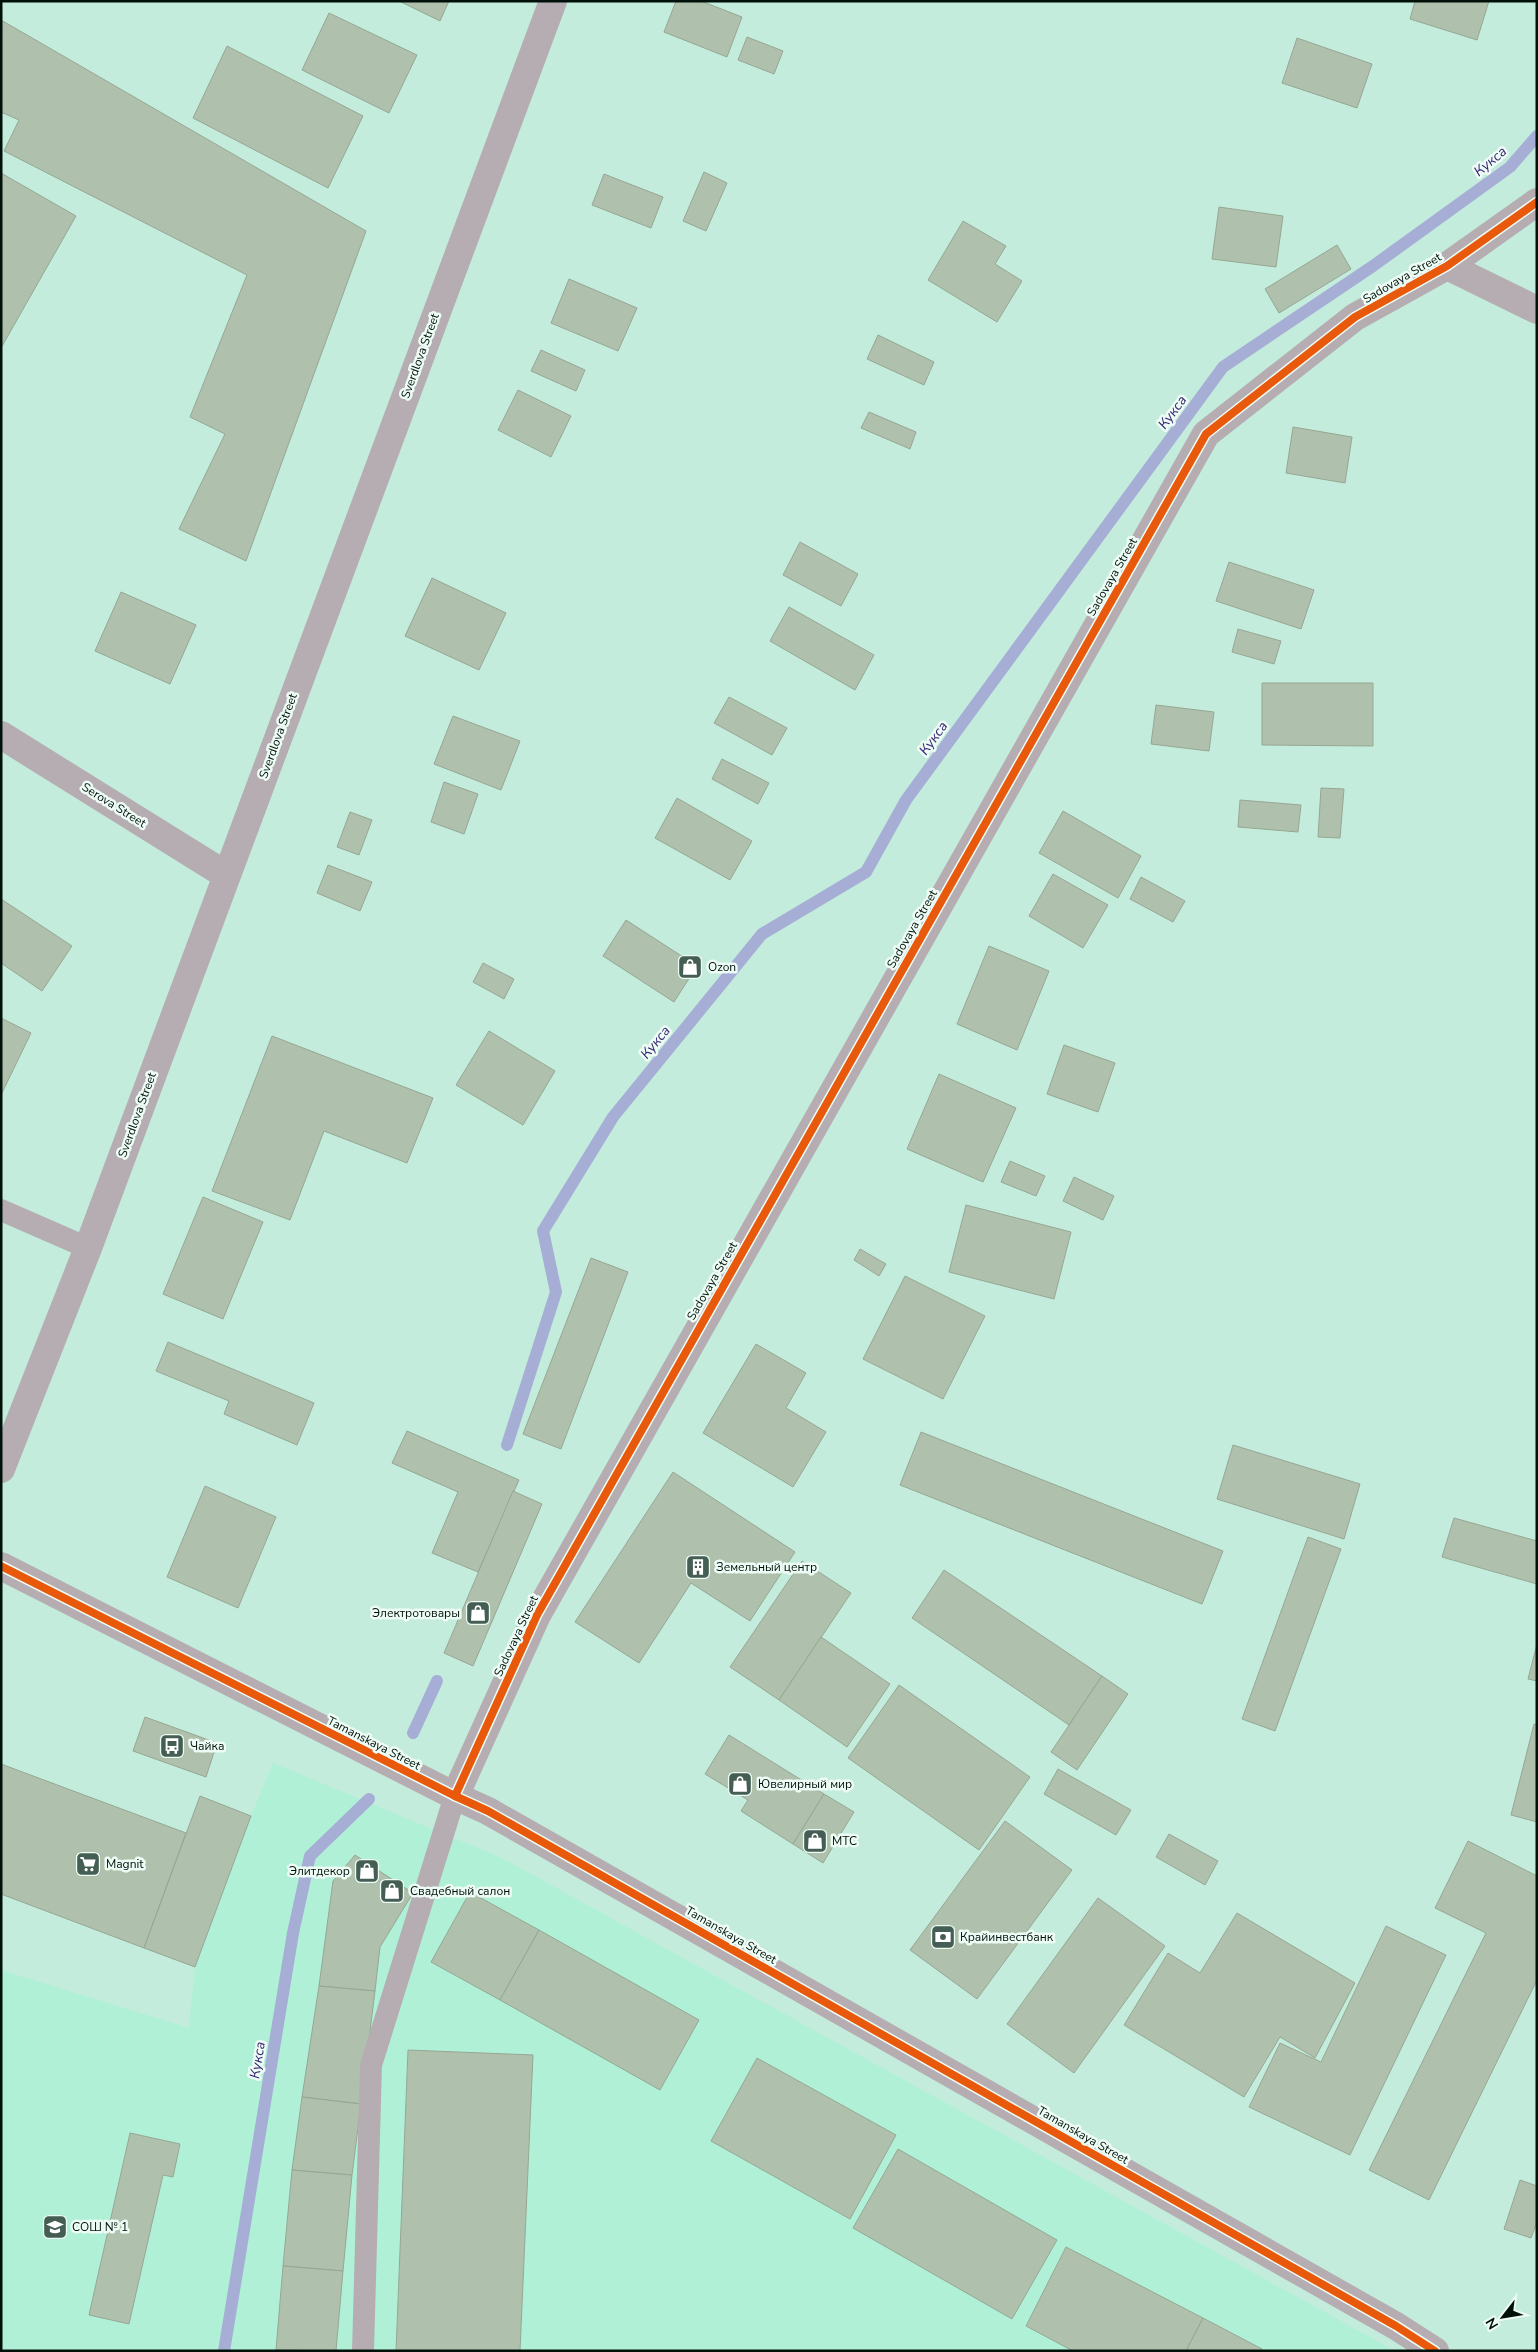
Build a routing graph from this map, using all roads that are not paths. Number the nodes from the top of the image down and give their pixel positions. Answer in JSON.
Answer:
{"nodes":[{"id":1,"x":553,"y":1,"type":"edge"},
{"id":2,"x":1537,"y":202,"type":"edge"},
{"id":3,"x":1447,"y":266,"type":"junction"},
{"id":4,"x":1537,"y":310,"type":"edge"},
{"id":5,"x":1,"y":735,"type":"edge"},
{"id":6,"x":226,"y":875,"type":"junction"},
{"id":7,"x":1,"y":1210,"type":"edge"},
{"id":8,"x":88,"y":1248,"type":"junction"},
{"id":9,"x":1,"y":1469,"type":"edge"},
{"id":10,"x":1,"y":1566,"type":"edge"},
{"id":11,"x":455,"y":1796,"type":"junction"},
{"id":12,"x":363,"y":2351,"type":"edge"},
{"id":13,"x":1435,"y":2351,"type":"edge"}],
"edges":[{"from":1,"to":6,"type":"street","name":"Sverdlova Street"},
{"from":2,"to":3,"type":"street","name":"Sadovaya Street"},
{"from":3,"to":4,"type":"street"},
{"from":3,"to":11,"type":"street","name":"Sadovaya Street"},
{"from":5,"to":6,"type":"street","name":"Serova Street"},
{"from":6,"to":8,"type":"street","name":"Sverdlova Street"},
{"from":7,"to":8,"type":"lane"},
{"from":8,"to":9,"type":"street","name":"Sverdlova Street"},
{"from":10,"to":11,"type":"street","name":"Tamanskaya Street"},
{"from":11,"to":12,"type":"lane"},
{"from":11,"to":13,"type":"street","name":"Tamanskaya Street"}]}
